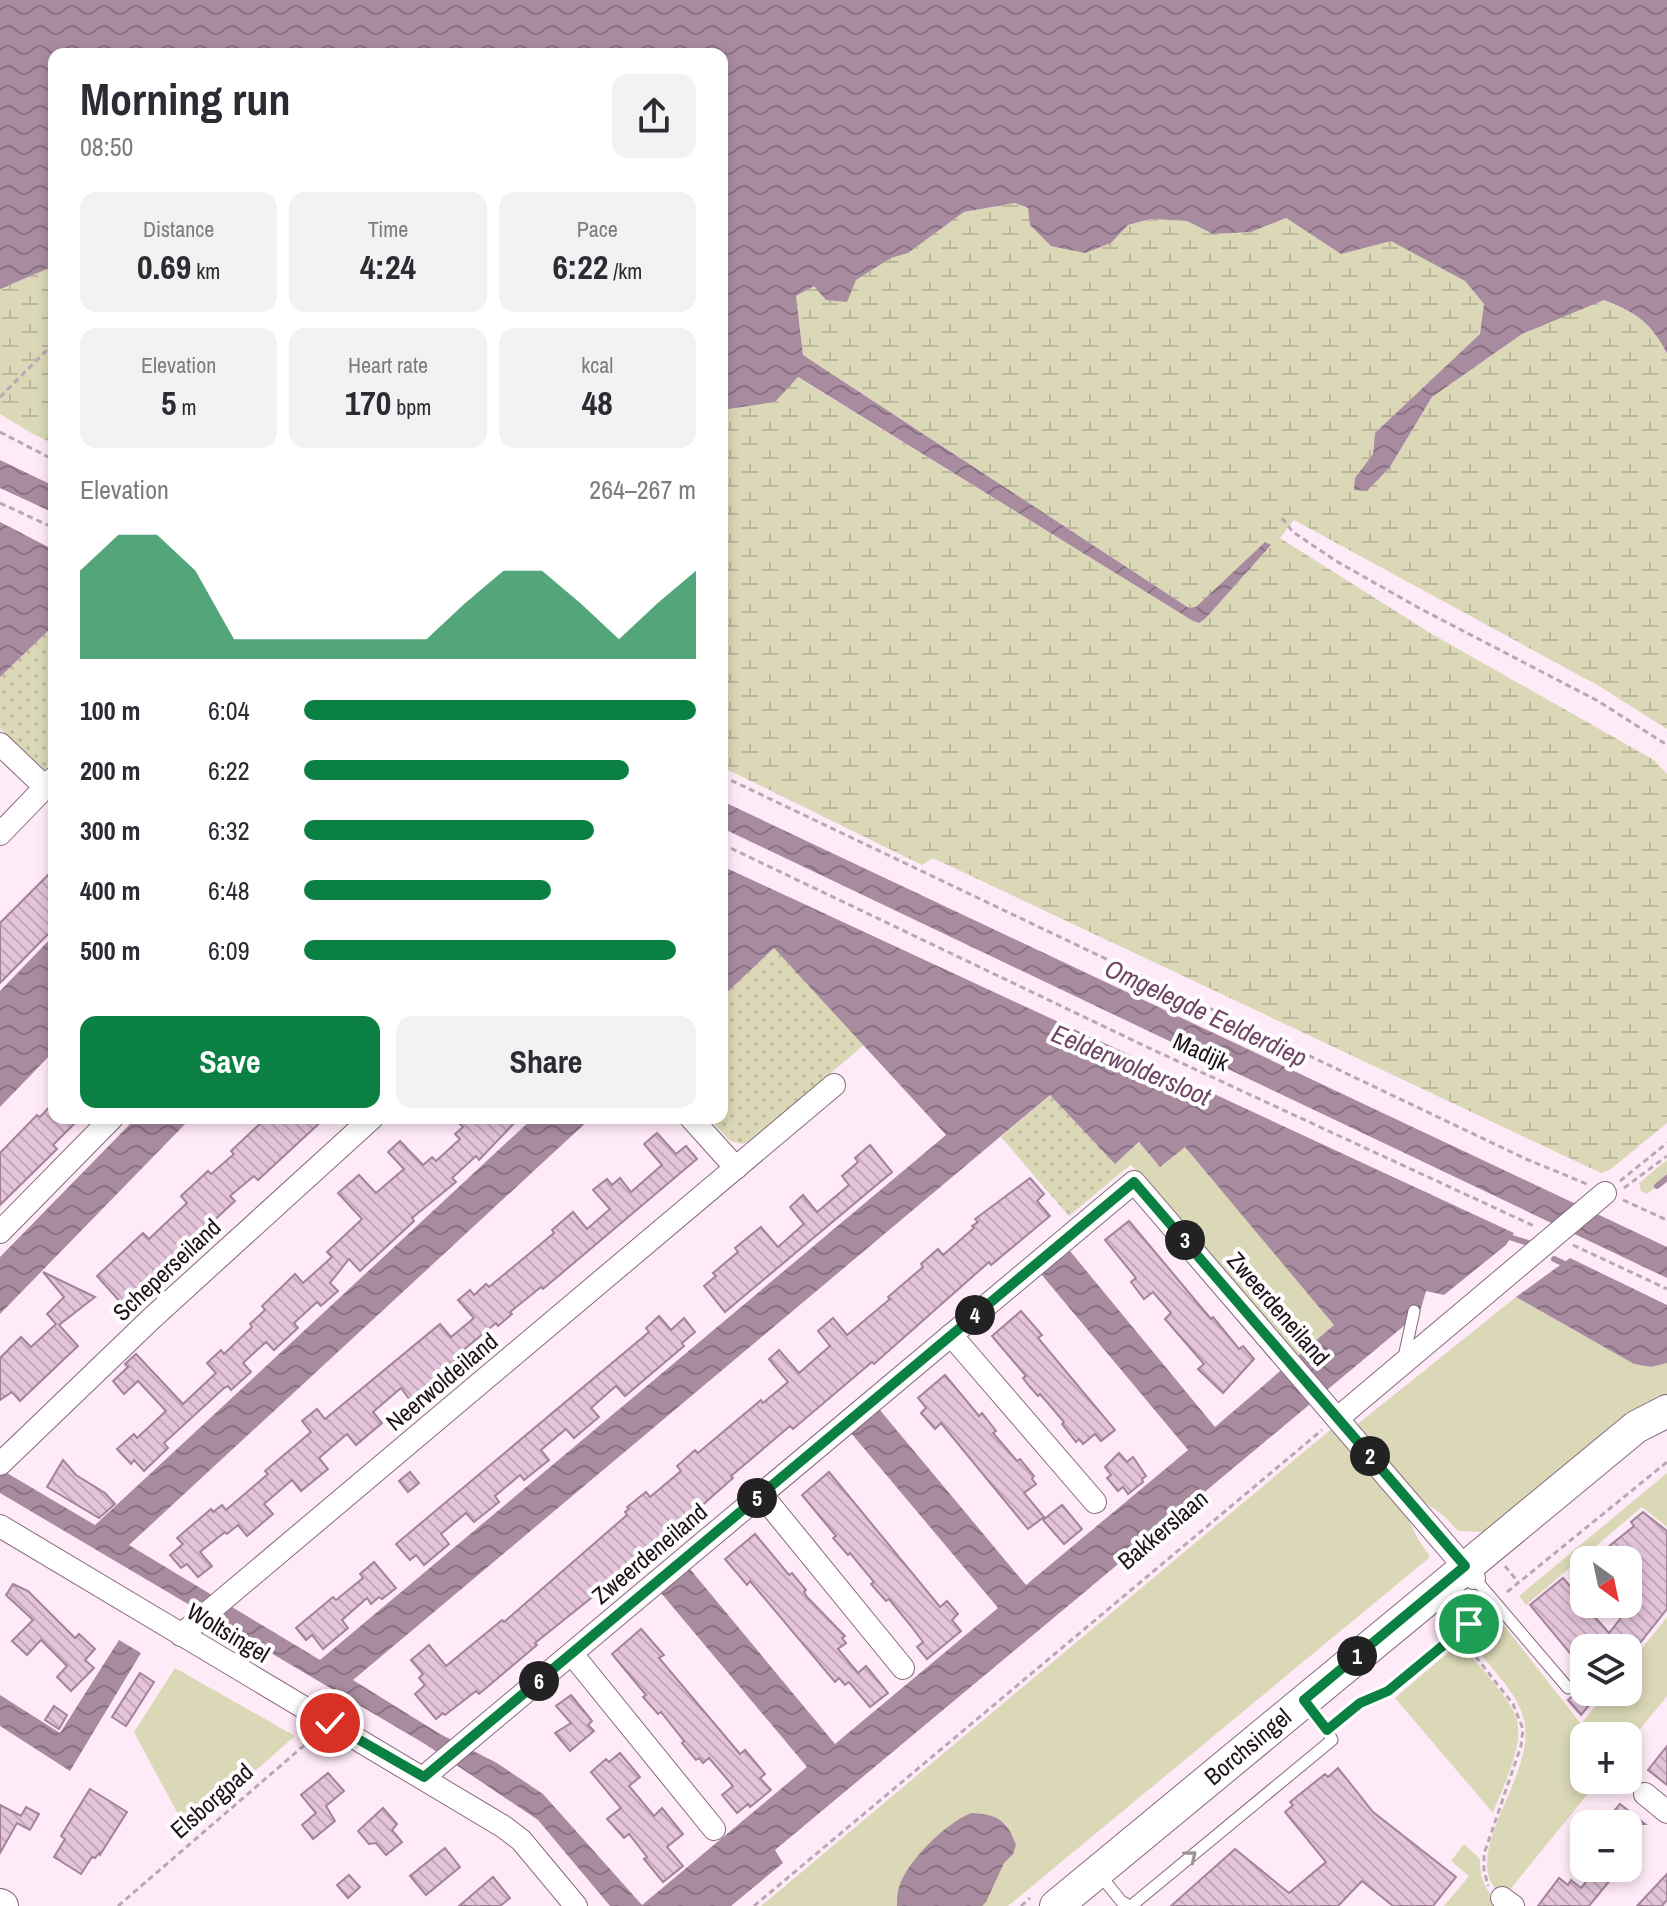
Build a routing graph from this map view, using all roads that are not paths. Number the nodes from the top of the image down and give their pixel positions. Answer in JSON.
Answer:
{"nodes":[{"id":1,"x":0,"y":744,"type":"edge"},
{"id":2,"x":48,"y":780,"type":"edge"},
{"id":3,"x":48,"y":784,"type":"edge"},
{"id":4,"x":0,"y":834,"type":"edge"},
{"id":5,"x":834,"y":1085,"type":"dead end"},
{"id":6,"x":106,"y":1124,"type":"edge"},
{"id":7,"x":365,"y":1124,"type":"edge"},
{"id":8,"x":696,"y":1124,"type":"edge"},
{"id":9,"x":736,"y":1168,"type":"junction"},
{"id":10,"x":1604,"y":1199,"type":"road end"},
{"id":11,"x":0,"y":1232,"type":"edge"},
{"id":12,"x":1414,"y":1311,"type":"dead end"},
{"id":13,"x":951,"y":1335,"type":"junction"},
{"id":14,"x":1402,"y":1364,"type":"junction"},
{"id":15,"x":1331,"y":1410,"type":"junction"},
{"id":16,"x":1667,"y":1411,"type":"edge"},
{"id":17,"x":1667,"y":1430,"type":"edge"},
{"id":18,"x":0,"y":1464,"type":"edge"},
{"id":19,"x":761,"y":1494,"type":"junction"},
{"id":20,"x":1095,"y":1502,"type":"dead end"},
{"id":21,"x":0,"y":1526,"type":"edge"},
{"id":22,"x":1478,"y":1583,"type":"junction"},
{"id":23,"x":181,"y":1635,"type":"junction"},
{"id":24,"x":572,"y":1654,"type":"junction"},
{"id":25,"x":903,"y":1668,"type":"dead end"},
{"id":26,"x":1568,"y":1688,"type":"dead end"},
{"id":27,"x":424,"y":1777,"type":"junction"},
{"id":28,"x":1645,"y":1794,"type":"dead end"},
{"id":29,"x":1667,"y":1812,"type":"edge"},
{"id":30,"x":714,"y":1829,"type":"dead end"},
{"id":31,"x":1116,"y":1892,"type":"edge"},
{"id":32,"x":576,"y":1906,"type":"edge"},
{"id":33,"x":1056,"y":1906,"type":"edge"},
{"id":34,"x":1080,"y":1906,"type":"edge"}],
"edges":[{"from":1,"to":2,"type":"street"},
{"from":3,"to":4,"type":"street"},
{"from":5,"to":9,"type":"street","name":"Neerwoldeiland"},
{"from":6,"to":11,"type":"street"},
{"from":7,"to":18,"type":"street","name":"Scheperseiland"},
{"from":8,"to":9,"type":"street"},
{"from":9,"to":23,"type":"street","name":"Neerwoldeiland"},
{"from":10,"to":14,"type":"street"},
{"from":12,"to":14,"type":"lane"},
{"from":13,"to":15,"type":"street","name":"Zweerdeneiland"},
{"from":13,"to":19,"type":"street","name":"Zweerdeneiland"},
{"from":13,"to":20,"type":"street"},
{"from":14,"to":15,"type":"street"},
{"from":15,"to":22,"type":"street","name":"Zweerdeneiland"},
{"from":16,"to":22,"type":"main road","name":"Borchsingel"},
{"from":17,"to":22,"type":"main road","name":"Borchsingel"},
{"from":19,"to":24,"type":"street","name":"Zweerdeneiland"},
{"from":19,"to":25,"type":"street"},
{"from":21,"to":23,"type":"street","name":"Woltsingel"},
{"from":22,"to":26,"type":"lane"},
{"from":22,"to":31,"type":"main road","name":"Borchsingel"},
{"from":23,"to":27,"type":"street","name":"Woltsingel"},
{"from":24,"to":27,"type":"street","name":"Zweerdeneiland"},
{"from":24,"to":30,"type":"street"},
{"from":27,"to":32,"type":"street","name":"Woltsingel"},
{"from":28,"to":29,"type":"street"},
{"from":31,"to":33,"type":"main road","name":"Borchsingel"},
{"from":31,"to":34,"type":"main road","name":"Borchsingel"}]}
